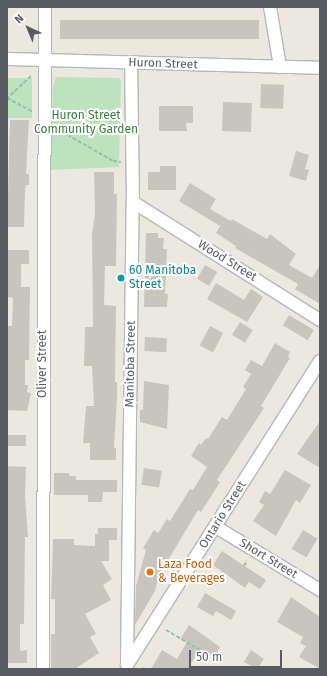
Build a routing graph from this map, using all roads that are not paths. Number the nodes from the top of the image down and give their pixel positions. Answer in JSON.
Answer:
{"nodes":[{"id":1,"x":45,"y":7,"type":"edge"},
{"id":2,"x":270,"y":7,"type":"edge"},
{"id":3,"x":7,"y":59,"type":"edge"},
{"id":4,"x":44,"y":60,"type":"junction"},
{"id":5,"x":131,"y":63,"type":"junction"},
{"id":6,"x":280,"y":67,"type":"junction"},
{"id":7,"x":320,"y":68,"type":"edge"},
{"id":8,"x":133,"y":202,"type":"junction"},
{"id":9,"x":320,"y":320,"type":"edge"},
{"id":10,"x":320,"y":361,"type":"edge"},
{"id":11,"x":216,"y":527,"type":"junction"},
{"id":12,"x":320,"y":590,"type":"edge"},
{"id":13,"x":123,"y":667,"type":"edge"},
{"id":14,"x":43,"y":669,"type":"edge"}],
"edges":[{"from":1,"to":4,"type":"street","name":"Oliver Street"},
{"from":2,"to":6,"type":"street"},
{"from":3,"to":4,"type":"street","name":"Huron Street"},
{"from":4,"to":5,"type":"street","name":"Huron Street"},
{"from":4,"to":14,"type":"street","name":"Oliver Street"},
{"from":5,"to":6,"type":"street","name":"Huron Street"},
{"from":5,"to":8,"type":"street","name":"Manitoba Street"},
{"from":6,"to":7,"type":"street","name":"Huron Street"},
{"from":8,"to":9,"type":"street","name":"Wood Street"},
{"from":8,"to":13,"type":"street","name":"Manitoba Street"},
{"from":10,"to":11,"type":"street","name":"Ontario Street"},
{"from":11,"to":12,"type":"street","name":"Short Street"},
{"from":11,"to":13,"type":"street","name":"Ontario Street"}]}
